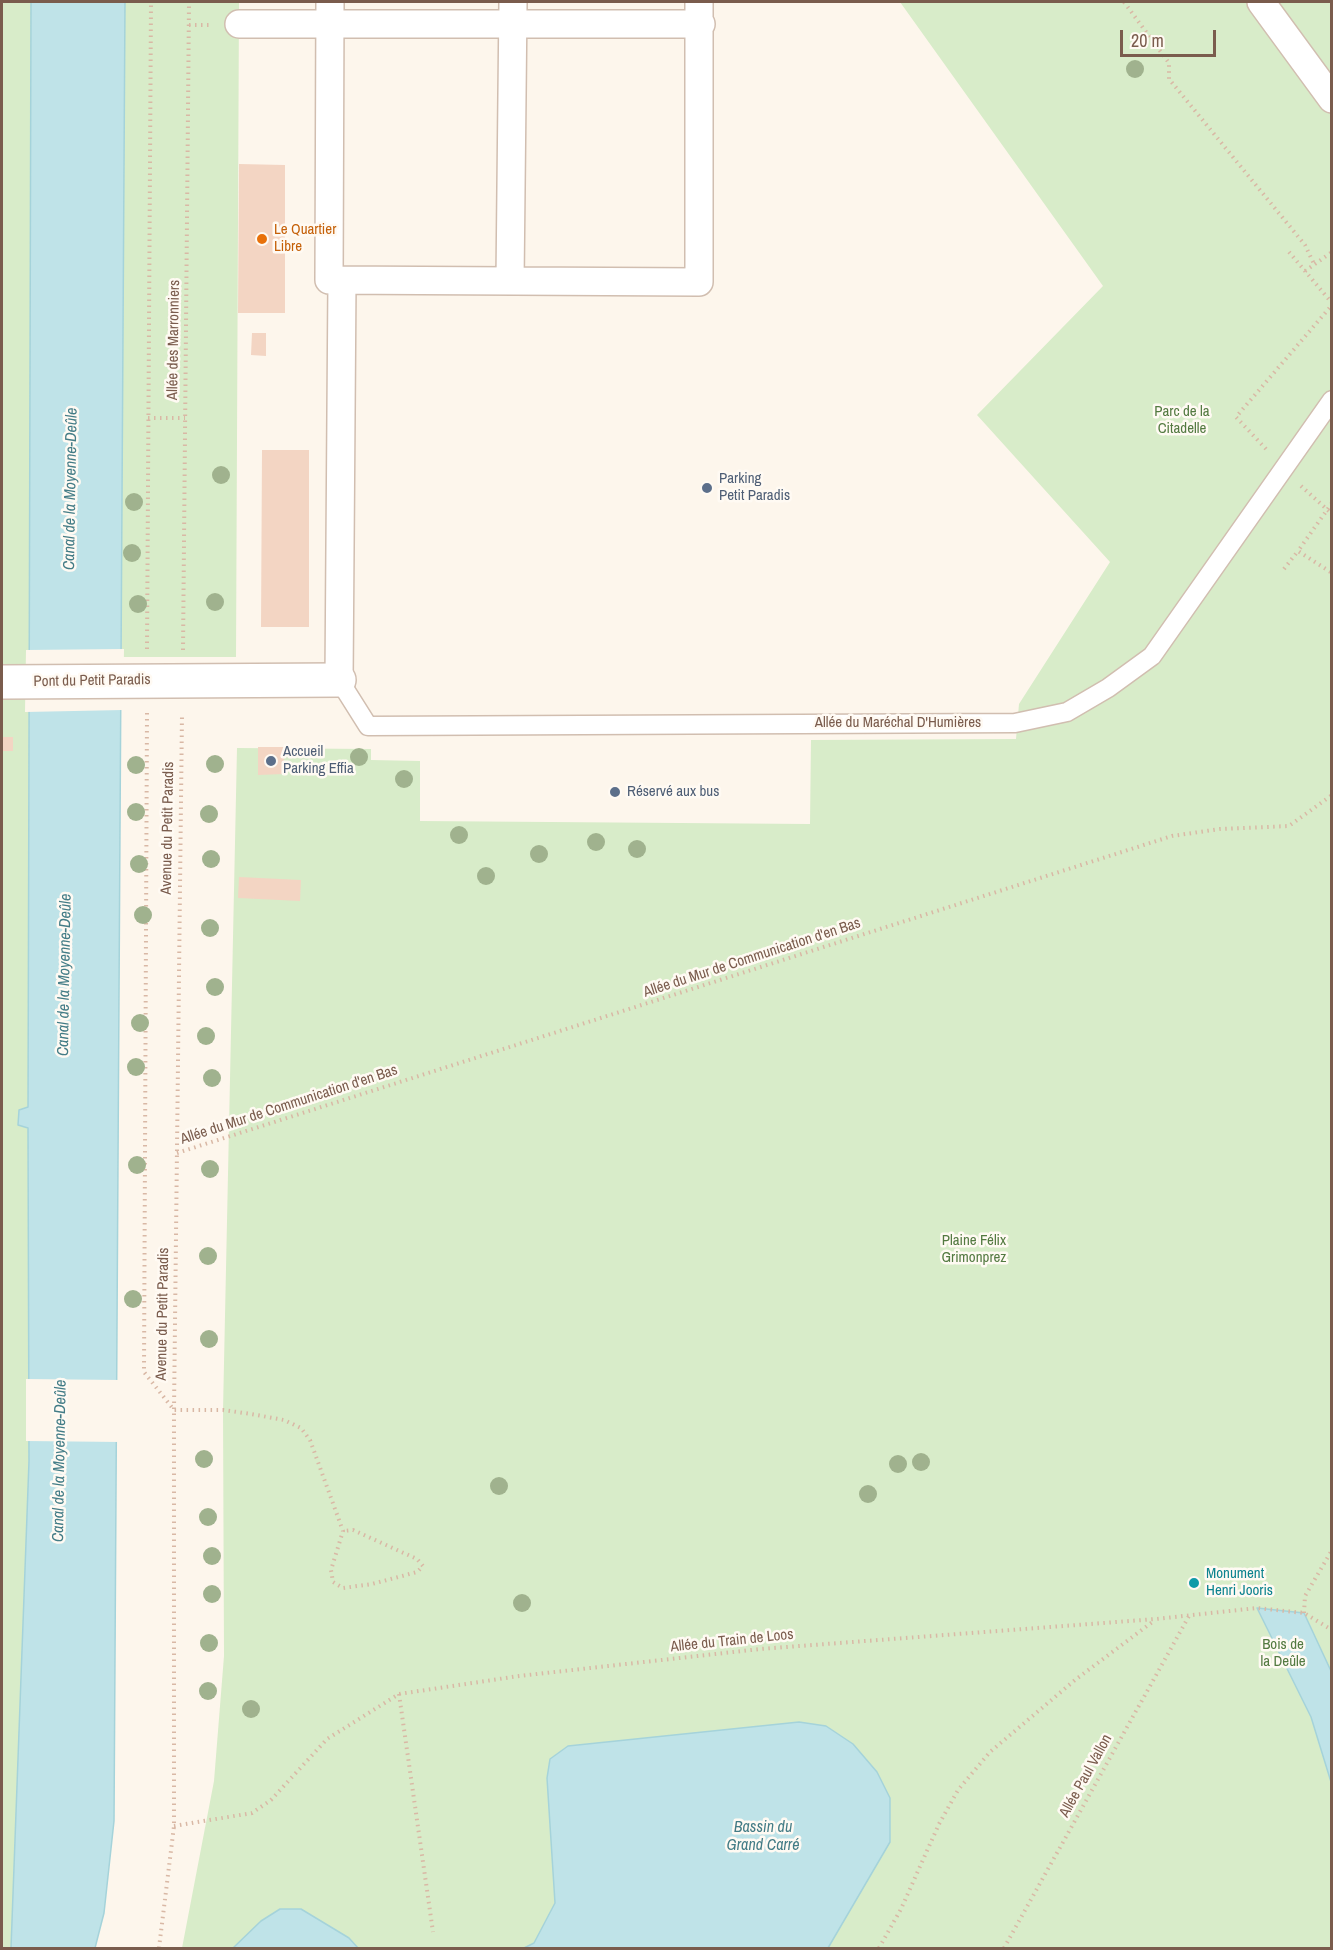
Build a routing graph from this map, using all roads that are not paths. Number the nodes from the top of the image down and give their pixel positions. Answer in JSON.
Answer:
{"nodes":[{"id":1,"x":1262,"y":2,"type":"edge"},
{"id":2,"x":330,"y":12,"type":"edge"},
{"id":3,"x":513,"y":13,"type":"edge"},
{"id":4,"x":700,"y":13,"type":"edge"},
{"id":5,"x":239,"y":24,"type":"dead end"},
{"id":6,"x":1332,"y":99,"type":"edge"},
{"id":7,"x":342,"y":280,"type":"junction"},
{"id":8,"x":510,"y":280,"type":"junction"},
{"id":9,"x":1332,"y":400,"type":"edge"},
{"id":10,"x":339,"y":680,"type":"junction"},
{"id":11,"x":10,"y":682,"type":"edge"}],
"edges":[{"from":1,"to":6,"type":"street"},
{"from":2,"to":3,"type":"street"},
{"from":2,"to":5,"type":"street"},
{"from":2,"to":7,"type":"street"},
{"from":3,"to":4,"type":"street"},
{"from":3,"to":8,"type":"street"},
{"from":4,"to":8,"type":"street"},
{"from":7,"to":8,"type":"street"},
{"from":7,"to":10,"type":"street"},
{"from":9,"to":10,"type":"lane","name":"Allée du Maréchal D'Humières"},
{"from":10,"to":11,"type":"street","name":"Pont du Petit Paradis"}]}
